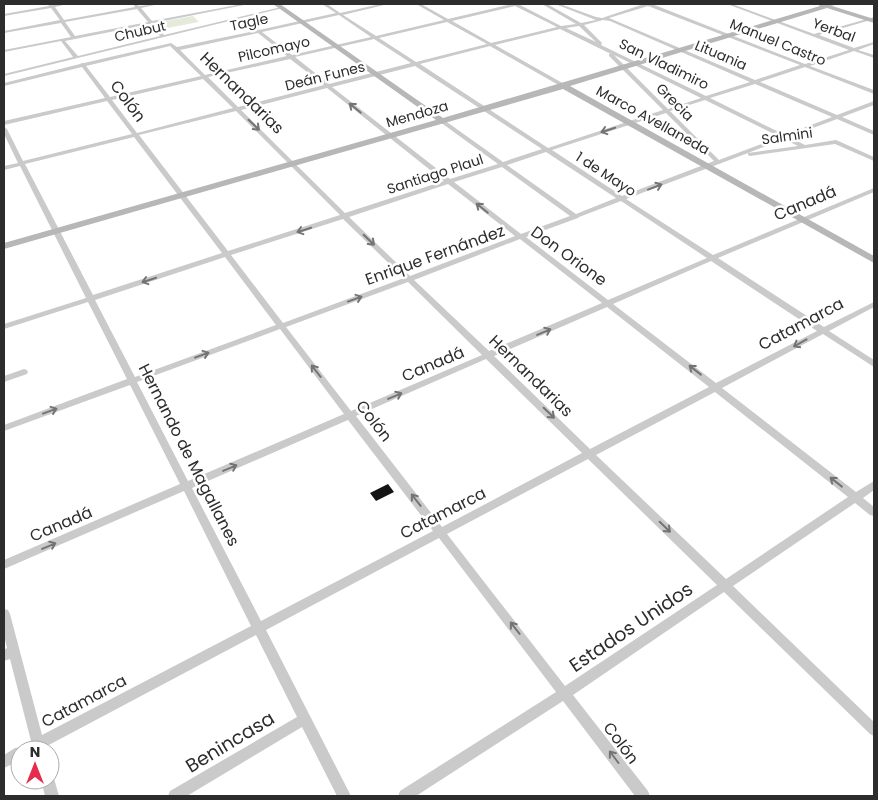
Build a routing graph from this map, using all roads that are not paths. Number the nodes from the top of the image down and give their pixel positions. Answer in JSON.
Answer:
{"nodes":[{"id":1,"x":65,"y":4,"type":"edge"},
{"id":2,"x":158,"y":4,"type":"edge"},
{"id":3,"x":222,"y":4,"type":"edge"},
{"id":4,"x":246,"y":4,"type":"edge"},
{"id":5,"x":324,"y":4,"type":"edge"},
{"id":6,"x":386,"y":4,"type":"edge"},
{"id":7,"x":418,"y":4,"type":"edge"},
{"id":8,"x":517,"y":4,"type":"edge"},
{"id":9,"x":556,"y":4,"type":"edge"},
{"id":10,"x":648,"y":4,"type":"edge"},
{"id":11,"x":730,"y":4,"type":"edge"},
{"id":12,"x":820,"y":4,"type":"edge"},
{"id":13,"x":837,"y":4,"type":"edge"},
{"id":14,"x":51,"y":5,"type":"edge"},
{"id":15,"x":546,"y":5,"type":"edge"},
{"id":16,"x":136,"y":6,"type":"edge"},
{"id":17,"x":279,"y":6,"type":"edge"},
{"id":18,"x":827,"y":6,"type":"junction"},
{"id":19,"x":228,"y":7,"type":"junction"},
{"id":20,"x":339,"y":14,"type":"junction"},
{"id":21,"x":4,"y":15,"type":"edge"},
{"id":22,"x":243,"y":18,"type":"junction"},
{"id":23,"x":603,"y":19,"type":"junction"},
{"id":24,"x":872,"y":20,"type":"edge"},
{"id":25,"x":62,"y":21,"type":"junction"},
{"id":26,"x":448,"y":21,"type":"junction"},
{"id":27,"x":151,"y":22,"type":"junction"},
{"id":28,"x":302,"y":22,"type":"junction"},
{"id":29,"x":779,"y":22,"type":"junction"},
{"id":30,"x":248,"y":23,"type":"dead end"},
{"id":31,"x":580,"y":24,"type":"junction"},
{"id":32,"x":561,"y":27,"type":"junction"},
{"id":33,"x":259,"y":31,"type":"junction"},
{"id":34,"x":4,"y":32,"type":"edge"},
{"id":35,"x":814,"y":35,"type":"junction"},
{"id":36,"x":732,"y":36,"type":"junction"},
{"id":37,"x":74,"y":37,"type":"junction"},
{"id":38,"x":375,"y":38,"type":"junction"},
{"id":39,"x":62,"y":40,"type":"junction"},
{"id":40,"x":169,"y":43,"type":"junction"},
{"id":41,"x":874,"y":43,"type":"edge"},
{"id":42,"x":492,"y":45,"type":"junction"},
{"id":43,"x":336,"y":46,"type":"junction"},
{"id":44,"x":605,"y":49,"type":"junction"},
{"id":45,"x":853,"y":49,"type":"junction"},
{"id":46,"x":681,"y":50,"type":"junction"},
{"id":47,"x":4,"y":51,"type":"edge"},
{"id":48,"x":292,"y":57,"type":"junction"},
{"id":49,"x":874,"y":57,"type":"edge"},
{"id":50,"x":79,"y":61,"type":"junction"},
{"id":51,"x":416,"y":64,"type":"junction"},
{"id":52,"x":637,"y":64,"type":"junction"},
{"id":53,"x":805,"y":65,"type":"junction"},
{"id":54,"x":624,"y":68,"type":"junction"},
{"id":55,"x":4,"y":75,"type":"edge"},
{"id":56,"x":376,"y":75,"type":"junction"},
{"id":57,"x":204,"y":77,"type":"junction"},
{"id":58,"x":754,"y":82,"type":"junction"},
{"id":59,"x":4,"y":84,"type":"edge"},
{"id":60,"x":328,"y":86,"type":"junction"},
{"id":61,"x":564,"y":86,"type":"junction"},
{"id":62,"x":874,"y":92,"type":"edge"},
{"id":63,"x":705,"y":98,"type":"junction"},
{"id":64,"x":108,"y":99,"type":"junction"},
{"id":65,"x":874,"y":102,"type":"edge"},
{"id":66,"x":237,"y":109,"type":"junction"},
{"id":67,"x":484,"y":109,"type":"junction"},
{"id":68,"x":667,"y":110,"type":"junction"},
{"id":69,"x":837,"y":117,"type":"junction"},
{"id":70,"x":442,"y":121,"type":"junction"},
{"id":71,"x":4,"y":123,"type":"edge"},
{"id":72,"x":631,"y":123,"type":"junction"},
{"id":73,"x":4,"y":129,"type":"edge"},
{"id":74,"x":874,"y":133,"type":"edge"},
{"id":75,"x":135,"y":135,"type":"junction"},
{"id":76,"x":390,"y":136,"type":"junction"},
{"id":77,"x":785,"y":137,"type":"junction"},
{"id":78,"x":803,"y":146,"type":"junction"},
{"id":79,"x":547,"y":150,"type":"junction"},
{"id":80,"x":740,"y":154,"type":"junction"},
{"id":81,"x":874,"y":159,"type":"edge"},
{"id":82,"x":718,"y":162,"type":"junction"},
{"id":83,"x":20,"y":164,"type":"junction"},
{"id":84,"x":293,"y":164,"type":"junction"},
{"id":85,"x":503,"y":165,"type":"junction"},
{"id":86,"x":708,"y":166,"type":"junction"},
{"id":87,"x":4,"y":168,"type":"edge"},
{"id":88,"x":450,"y":182,"type":"junction"},
{"id":89,"x":874,"y":190,"type":"edge"},
{"id":90,"x":182,"y":196,"type":"junction"},
{"id":91,"x":622,"y":200,"type":"junction"},
{"id":92,"x":344,"y":216,"type":"junction"},
{"id":93,"x":576,"y":217,"type":"junction"},
{"id":94,"x":803,"y":220,"type":"junction"},
{"id":95,"x":56,"y":231,"type":"junction"},
{"id":96,"x":522,"y":237,"type":"junction"},
{"id":97,"x":4,"y":246,"type":"edge"},
{"id":98,"x":227,"y":255,"type":"junction"},
{"id":99,"x":712,"y":258,"type":"junction"},
{"id":100,"x":874,"y":260,"type":"edge"},
{"id":101,"x":409,"y":279,"type":"junction"},
{"id":102,"x":90,"y":299,"type":"junction"},
{"id":103,"x":610,"y":303,"type":"junction"},
{"id":104,"x":874,"y":304,"type":"edge"},
{"id":105,"x":4,"y":326,"type":"edge"},
{"id":106,"x":281,"y":326,"type":"junction"},
{"id":107,"x":823,"y":331,"type":"junction"},
{"id":108,"x":490,"y":356,"type":"junction"},
{"id":109,"x":874,"y":364,"type":"edge"},
{"id":110,"x":24,"y":372,"type":"dead end"},
{"id":111,"x":4,"y":379,"type":"edge"},
{"id":112,"x":133,"y":381,"type":"junction"},
{"id":113,"x":718,"y":388,"type":"junction"},
{"id":114,"x":351,"y":416,"type":"junction"},
{"id":115,"x":4,"y":428,"type":"edge"},
{"id":116,"x":591,"y":455,"type":"junction"},
{"id":117,"x":874,"y":485,"type":"edge"},
{"id":118,"x":186,"y":487,"type":"junction"},
{"id":119,"x":856,"y":498,"type":"junction"},
{"id":120,"x":874,"y":512,"type":"edge"},
{"id":121,"x":441,"y":532,"type":"junction"},
{"id":122,"x":4,"y":565,"type":"edge"},
{"id":123,"x":725,"y":586,"type":"junction"},
{"id":124,"x":4,"y":614,"type":"edge"},
{"id":125,"x":259,"y":627,"type":"junction"},
{"id":126,"x":8,"y":653,"type":"edge"},
{"id":127,"x":565,"y":693,"type":"junction"},
{"id":128,"x":305,"y":719,"type":"junction"},
{"id":129,"x":874,"y":730,"type":"edge"},
{"id":130,"x":37,"y":740,"type":"edge"},
{"id":131,"x":52,"y":740,"type":"edge"},
{"id":132,"x":175,"y":796,"type":"edge"},
{"id":133,"x":344,"y":796,"type":"edge"},
{"id":134,"x":405,"y":796,"type":"edge"},
{"id":135,"x":643,"y":796,"type":"edge"}],
"edges":[{"from":1,"to":14,"type":"street"},
{"from":2,"to":16,"type":"street"},
{"from":3,"to":19,"type":"street"},
{"from":4,"to":19,"type":"street"},
{"from":5,"to":20,"type":"street","name":"1 de Mayo"},
{"from":6,"to":20,"type":"street","name":"Tagle"},
{"from":7,"to":26,"type":"street","name":"Marco Avellaneda"},
{"from":8,"to":26,"type":"street","name":"Pilcomayo"},
{"from":8,"to":32,"type":"street","name":"San Vladimiro"},
{"from":9,"to":15,"type":"street"},
{"from":9,"to":23,"type":"street","name":"Lituania"},
{"from":10,"to":23,"type":"street","name":"Deán Funes"},
{"from":10,"to":36,"type":"street","name":"Manuel Castro"},
{"from":11,"to":29,"type":"street","name":"Yerbal"},
{"from":12,"to":18,"type":"street"},
{"from":13,"to":18,"type":"street","name":"Mendoza"},
{"from":14,"to":21,"type":"street"},
{"from":14,"to":25,"type":"street"},
{"from":15,"to":31,"type":"street","name":"Grecia"},
{"from":16,"to":25,"type":"street"},
{"from":16,"to":27,"type":"street","name":"Hernandarias"},
{"from":17,"to":22,"type":"street","name":"Chubut"},
{"from":17,"to":28,"type":"street"},
{"from":18,"to":24,"type":"street"},
{"from":18,"to":29,"type":"street","name":"Mendoza"},
{"from":19,"to":22,"type":"street"},
{"from":19,"to":27,"type":"street"},
{"from":20,"to":28,"type":"street","name":"Tagle"},
{"from":20,"to":38,"type":"street","name":"1 de Mayo"},
{"from":22,"to":40,"type":"street","name":"Chubut"},
{"from":23,"to":31,"type":"street","name":"Deán Funes"},
{"from":23,"to":46,"type":"street","name":"Lituania"},
{"from":24,"to":35,"type":"street"},
{"from":25,"to":34,"type":"street"},
{"from":25,"to":37,"type":"street"},
{"from":26,"to":38,"type":"street","name":"Pilcomayo"},
{"from":26,"to":42,"type":"street","name":"Marco Avellaneda"},
{"from":27,"to":37,"type":"street"},
{"from":27,"to":40,"type":"street","name":"Hernandarias"},
{"from":28,"to":33,"type":"street","name":"Tagle"},
{"from":28,"to":43,"type":"street"},
{"from":29,"to":35,"type":"street","name":"Yerbal"},
{"from":29,"to":36,"type":"street","name":"Mendoza"},
{"from":30,"to":33,"type":"street","name":"Don Orione"},
{"from":31,"to":32,"type":"street","name":"Deán Funes"},
{"from":31,"to":44,"type":"street","name":"Grecia"},
{"from":32,"to":42,"type":"street","name":"Deán Funes"},
{"from":32,"to":44,"type":"street","name":"San Vladimiro"},
{"from":33,"to":40,"type":"street","name":"Tagle"},
{"from":33,"to":48,"type":"street","name":"Don Orione"},
{"from":35,"to":45,"type":"street","name":"Yerbal"},
{"from":36,"to":46,"type":"street","name":"Mendoza"},
{"from":36,"to":53,"type":"street","name":"Manuel Castro"},
{"from":37,"to":39,"type":"street"},
{"from":38,"to":43,"type":"street","name":"Pilcomayo"},
{"from":38,"to":51,"type":"street","name":"1 de Mayo"},
{"from":39,"to":47,"type":"street"},
{"from":39,"to":50,"type":"street","name":"Colón"},
{"from":40,"to":50,"type":"street","name":"Chubut"},
{"from":40,"to":50,"type":"street","name":"Chubut"},
{"from":40,"to":57,"type":"street","name":"Hernandarias"},
{"from":41,"to":45,"type":"street","name":"Santiago Plaul"},
{"from":42,"to":51,"type":"street","name":"Deán Funes"},
{"from":42,"to":61,"type":"street","name":"Marco Avellaneda"},
{"from":43,"to":48,"type":"street","name":"Pilcomayo"},
{"from":43,"to":56,"type":"street"},
{"from":44,"to":52,"type":"street","name":"San Vladimiro"},
{"from":44,"to":54,"type":"street","name":"Grecia"},
{"from":45,"to":49,"type":"street","name":"Yerbal"},
{"from":45,"to":53,"type":"street","name":"Santiago Plaul"},
{"from":46,"to":52,"type":"street","name":"Mendoza"},
{"from":46,"to":58,"type":"street","name":"Lituania"},
{"from":48,"to":57,"type":"street","name":"Pilcomayo"},
{"from":48,"to":60,"type":"street","name":"Don Orione"},
{"from":50,"to":55,"type":"street","name":"Chubut"},
{"from":50,"to":59,"type":"street","name":"Chubut"},
{"from":50,"to":64,"type":"street","name":"Colón"},
{"from":51,"to":56,"type":"street","name":"Deán Funes"},
{"from":51,"to":67,"type":"street","name":"1 de Mayo"},
{"from":52,"to":54,"type":"street","name":"Mendoza"},
{"from":52,"to":63,"type":"street","name":"San Vladimiro"},
{"from":53,"to":58,"type":"street","name":"Santiago Plaul"},
{"from":53,"to":62,"type":"street","name":"Manuel Castro"},
{"from":54,"to":61,"type":"street","name":"Mendoza"},
{"from":54,"to":68,"type":"street","name":"Grecia"},
{"from":56,"to":60,"type":"street","name":"Deán Funes"},
{"from":56,"to":70,"type":"street"},
{"from":57,"to":64,"type":"street","name":"Pilcomayo"},
{"from":57,"to":66,"type":"street","name":"Hernandarias"},
{"from":58,"to":63,"type":"street","name":"Santiago Plaul"},
{"from":58,"to":69,"type":"street","name":"Lituania"},
{"from":60,"to":66,"type":"street","name":"Deán Funes"},
{"from":76,"to":60,"type":"street","name":"Don Orione","one_way":true},
{"from":61,"to":67,"type":"street","name":"Mendoza"},
{"from":61,"to":72,"type":"street","name":"Marco Avellaneda"},
{"from":63,"to":68,"type":"street","name":"Santiago Plaul"},
{"from":63,"to":77,"type":"street","name":"San Vladimiro"},
{"from":64,"to":71,"type":"street","name":"Pilcomayo"},
{"from":64,"to":75,"type":"street","name":"Colón"},
{"from":65,"to":69,"type":"street","name":"Enrique Fernández"},
{"from":66,"to":75,"type":"street","name":"Deán Funes"},
{"from":66,"to":84,"type":"street","name":"Hernandarias","one_way":true},
{"from":67,"to":70,"type":"street","name":"Mendoza"},
{"from":67,"to":79,"type":"street","name":"1 de Mayo"},
{"from":68,"to":72,"type":"street","name":"Santiago Plaul"},
{"from":68,"to":82,"type":"street","name":"Grecia"},
{"from":69,"to":74,"type":"street","name":"Lituania"},
{"from":69,"to":77,"type":"street","name":"Enrique Fernández"},
{"from":70,"to":76,"type":"street","name":"Mendoza"},
{"from":70,"to":85,"type":"street"},
{"from":72,"to":79,"type":"street","name":"Santiago Plaul","one_way":true},
{"from":72,"to":86,"type":"street","name":"Marco Avellaneda"},
{"from":73,"to":83,"type":"street","name":"Hernando de Magallanes"},
{"from":75,"to":83,"type":"street","name":"Deán Funes"},
{"from":75,"to":90,"type":"street","name":"Colón"},
{"from":76,"to":84,"type":"street","name":"Mendoza"},
{"from":76,"to":88,"type":"street","name":"Don Orione"},
{"from":77,"to":78,"type":"street","name":"San Vladimiro"},
{"from":77,"to":80,"type":"street","name":"Enrique Fernández"},
{"from":78,"to":80,"type":"street","name":"Salmini"},
{"from":78,"to":81,"type":"street","name":"Salmini"},
{"from":79,"to":85,"type":"street","name":"Santiago Plaul"},
{"from":79,"to":91,"type":"street","name":"1 de Mayo"},
{"from":80,"to":82,"type":"street","name":"Enrique Fernández"},
{"from":82,"to":86,"type":"street","name":"Enrique Fernández"},
{"from":83,"to":87,"type":"street","name":"Deán Funes"},
{"from":83,"to":95,"type":"street","name":"Hernando de Magallanes"},
{"from":84,"to":90,"type":"street","name":"Mendoza"},
{"from":84,"to":92,"type":"street","name":"Hernandarias"},
{"from":85,"to":88,"type":"street","name":"Santiago Plaul"},
{"from":85,"to":93,"type":"street"},
{"from":91,"to":86,"type":"street","name":"Enrique Fernández","one_way":true},
{"from":86,"to":94,"type":"street","name":"Marco Avellaneda"},
{"from":88,"to":92,"type":"street","name":"Santiago Plaul"},
{"from":96,"to":88,"type":"street","name":"Don Orione","one_way":true},
{"from":89,"to":94,"type":"street","name":"Canadá"},
{"from":90,"to":95,"type":"street","name":"Mendoza"},
{"from":90,"to":98,"type":"street","name":"Colón"},
{"from":91,"to":93,"type":"street","name":"Enrique Fernández"},
{"from":91,"to":99,"type":"street","name":"1 de Mayo"},
{"from":92,"to":98,"type":"street","name":"Santiago Plaul","one_way":true},
{"from":92,"to":101,"type":"street","name":"Hernandarias","one_way":true},
{"from":93,"to":96,"type":"street","name":"Enrique Fernández"},
{"from":94,"to":99,"type":"street","name":"Canadá"},
{"from":94,"to":100,"type":"street","name":"Marco Avellaneda"},
{"from":95,"to":97,"type":"street","name":"Mendoza"},
{"from":95,"to":102,"type":"street","name":"Hernando de Magallanes"},
{"from":96,"to":101,"type":"street","name":"Enrique Fernández"},
{"from":96,"to":103,"type":"street","name":"Don Orione"},
{"from":98,"to":102,"type":"street","name":"Santiago Plaul","one_way":true},
{"from":98,"to":106,"type":"street","name":"Colón"},
{"from":99,"to":103,"type":"street","name":"Canadá"},
{"from":99,"to":107,"type":"street","name":"1 de Mayo"},
{"from":106,"to":101,"type":"street","name":"Enrique Fernández","one_way":true},
{"from":101,"to":108,"type":"street","name":"Hernandarias"},
{"from":102,"to":105,"type":"street","name":"Santiago Plaul"},
{"from":102,"to":112,"type":"street","name":"Hernando de Magallanes"},
{"from":108,"to":103,"type":"street","name":"Canadá","one_way":true},
{"from":113,"to":103,"type":"street","name":"Don Orione","one_way":true},
{"from":104,"to":107,"type":"street","name":"Catamarca"},
{"from":112,"to":106,"type":"street","name":"Enrique Fernández","one_way":true},
{"from":114,"to":106,"type":"street","name":"Colón","one_way":true},
{"from":107,"to":109,"type":"street","name":"1 de Mayo"},
{"from":107,"to":113,"type":"street","name":"Catamarca","one_way":true},
{"from":114,"to":108,"type":"street","name":"Canadá","one_way":true},
{"from":108,"to":116,"type":"street","name":"Hernandarias","one_way":true},
{"from":110,"to":111,"type":"street"},
{"from":115,"to":112,"type":"street","name":"Enrique Fernández","one_way":true},
{"from":112,"to":118,"type":"street","name":"Hernando de Magallanes"},
{"from":113,"to":116,"type":"street","name":"Catamarca"},
{"from":119,"to":113,"type":"street","name":"Don Orione","one_way":true},
{"from":118,"to":114,"type":"street","name":"Canadá","one_way":true},
{"from":121,"to":114,"type":"street","name":"Colón","one_way":true},
{"from":116,"to":121,"type":"street","name":"Catamarca"},
{"from":116,"to":123,"type":"street","name":"Hernandarias","one_way":true},
{"from":117,"to":119,"type":"street","name":"Estados Unidos"},
{"from":122,"to":118,"type":"street","name":"Canadá","one_way":true},
{"from":118,"to":125,"type":"street","name":"Hernando de Magallanes"},
{"from":119,"to":120,"type":"street","name":"Don Orione"},
{"from":119,"to":123,"type":"street","name":"Estados Unidos"},
{"from":121,"to":125,"type":"street","name":"Catamarca"},
{"from":127,"to":121,"type":"street","name":"Colón","one_way":true},
{"from":123,"to":127,"type":"street","name":"Estados Unidos"},
{"from":123,"to":129,"type":"street","name":"Hernandarias"},
{"from":124,"to":126,"type":"street"},
{"from":125,"to":128,"type":"street","name":"Hernando de Magallanes"},
{"from":125,"to":131,"type":"street","name":"Catamarca"},
{"from":126,"to":130,"type":"street"},
{"from":127,"to":134,"type":"street","name":"Estados Unidos"},
{"from":135,"to":127,"type":"street","name":"Colón","one_way":true},
{"from":128,"to":132,"type":"street","name":"Benincasa"},
{"from":128,"to":133,"type":"street","name":"Hernando de Magallanes"}]}
